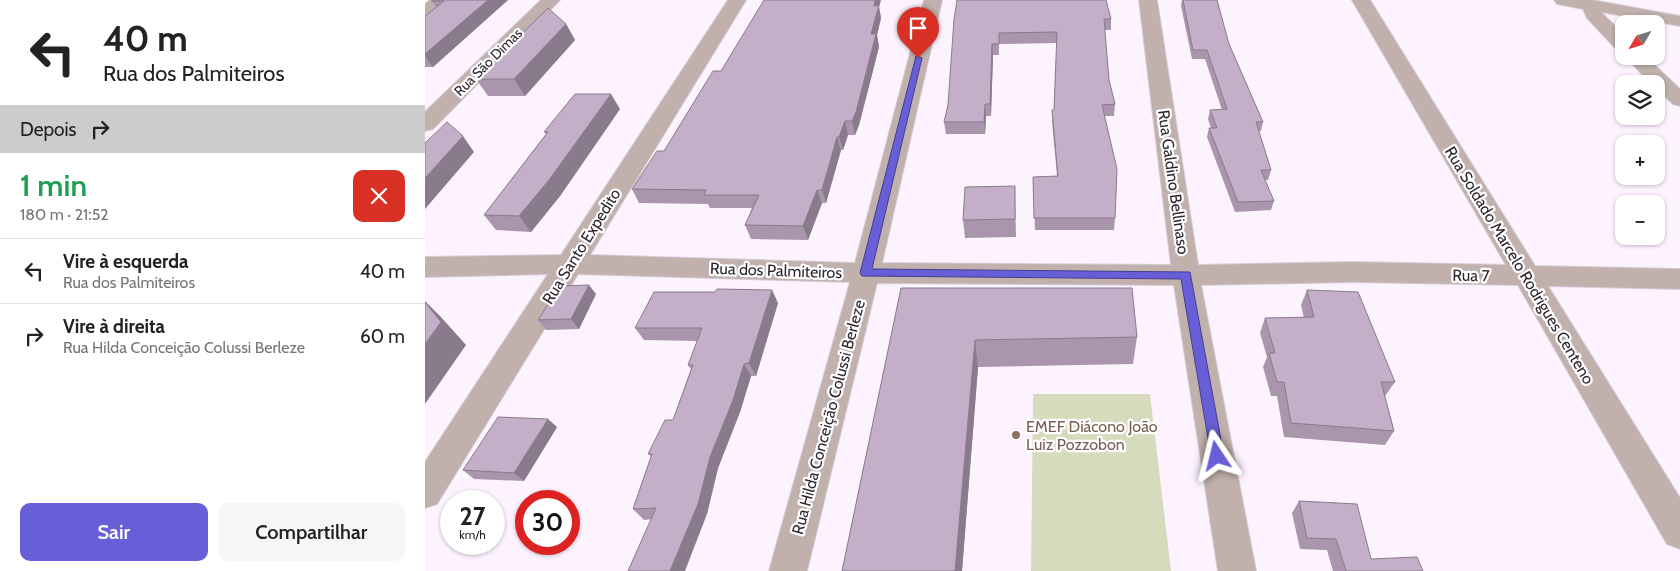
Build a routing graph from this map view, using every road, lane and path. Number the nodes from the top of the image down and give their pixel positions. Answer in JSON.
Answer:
{"nodes":[{"id":1,"x":441,"y":0,"type":"edge"},
{"id":2,"x":551,"y":0,"type":"edge"},
{"id":3,"x":737,"y":0,"type":"edge"},
{"id":4,"x":933,"y":0,"type":"edge"},
{"id":5,"x":1148,"y":0,"type":"edge"},
{"id":6,"x":1361,"y":0,"type":"edge"},
{"id":7,"x":1563,"y":0,"type":"edge"},
{"id":8,"x":1591,"y":5,"type":"junction"},
{"id":9,"x":425,"y":13,"type":"edge"},
{"id":10,"x":1680,"y":21,"type":"edge"},
{"id":11,"x":1615,"y":37,"type":"edge"},
{"id":12,"x":1643,"y":65,"type":"edge"},
{"id":13,"x":1680,"y":100,"type":"edge"},
{"id":14,"x":425,"y":124,"type":"edge"},
{"id":15,"x":570,"y":264,"type":"junction"},
{"id":16,"x":425,"y":267,"type":"edge"},
{"id":17,"x":865,"y":273,"type":"junction"},
{"id":18,"x":1186,"y":275,"type":"junction"},
{"id":19,"x":1527,"y":277,"type":"junction"},
{"id":20,"x":1680,"y":279,"type":"edge"},
{"id":21,"x":425,"y":492,"type":"edge"},
{"id":22,"x":1680,"y":530,"type":"edge"},
{"id":23,"x":787,"y":571,"type":"edge"},
{"id":24,"x":1237,"y":571,"type":"edge"}],
"edges":[{"from":1,"to":9,"type":"street"},
{"from":2,"to":14,"type":"street","name":"Rua São Dimas"},
{"from":3,"to":15,"type":"street","name":"Rua Santo Expedito"},
{"from":4,"to":17,"type":"street","name":"Rua Hilda Conceição Colussi Berleze"},
{"from":5,"to":18,"type":"street","name":"Rua Galdino Bellinaso"},
{"from":6,"to":19,"type":"street","name":"Rua Soldado Marcelo Rodrigues Centeno"},
{"from":7,"to":8,"type":"street"},
{"from":8,"to":10,"type":"street"},
{"from":8,"to":11,"type":"street"},
{"from":12,"to":13,"type":"street"},
{"from":15,"to":16,"type":"street","name":"Rua dos Palmiteiros"},
{"from":15,"to":17,"type":"street","name":"Rua dos Palmiteiros"},
{"from":15,"to":21,"type":"street","name":"Rua Santo Expedito"},
{"from":17,"to":18,"type":"street","name":"Rua dos Palmiteiros"},
{"from":17,"to":23,"type":"street","name":"Rua Hilda Conceição Colussi Berleze"},
{"from":18,"to":19,"type":"street","name":"Rua 7"},
{"from":18,"to":24,"type":"street","name":"Rua Galdino Bellinaso"},
{"from":19,"to":20,"type":"street","name":"Rua 7"},
{"from":19,"to":22,"type":"street","name":"Rua Soldado Marcelo Rodrigues Centeno"}]}
